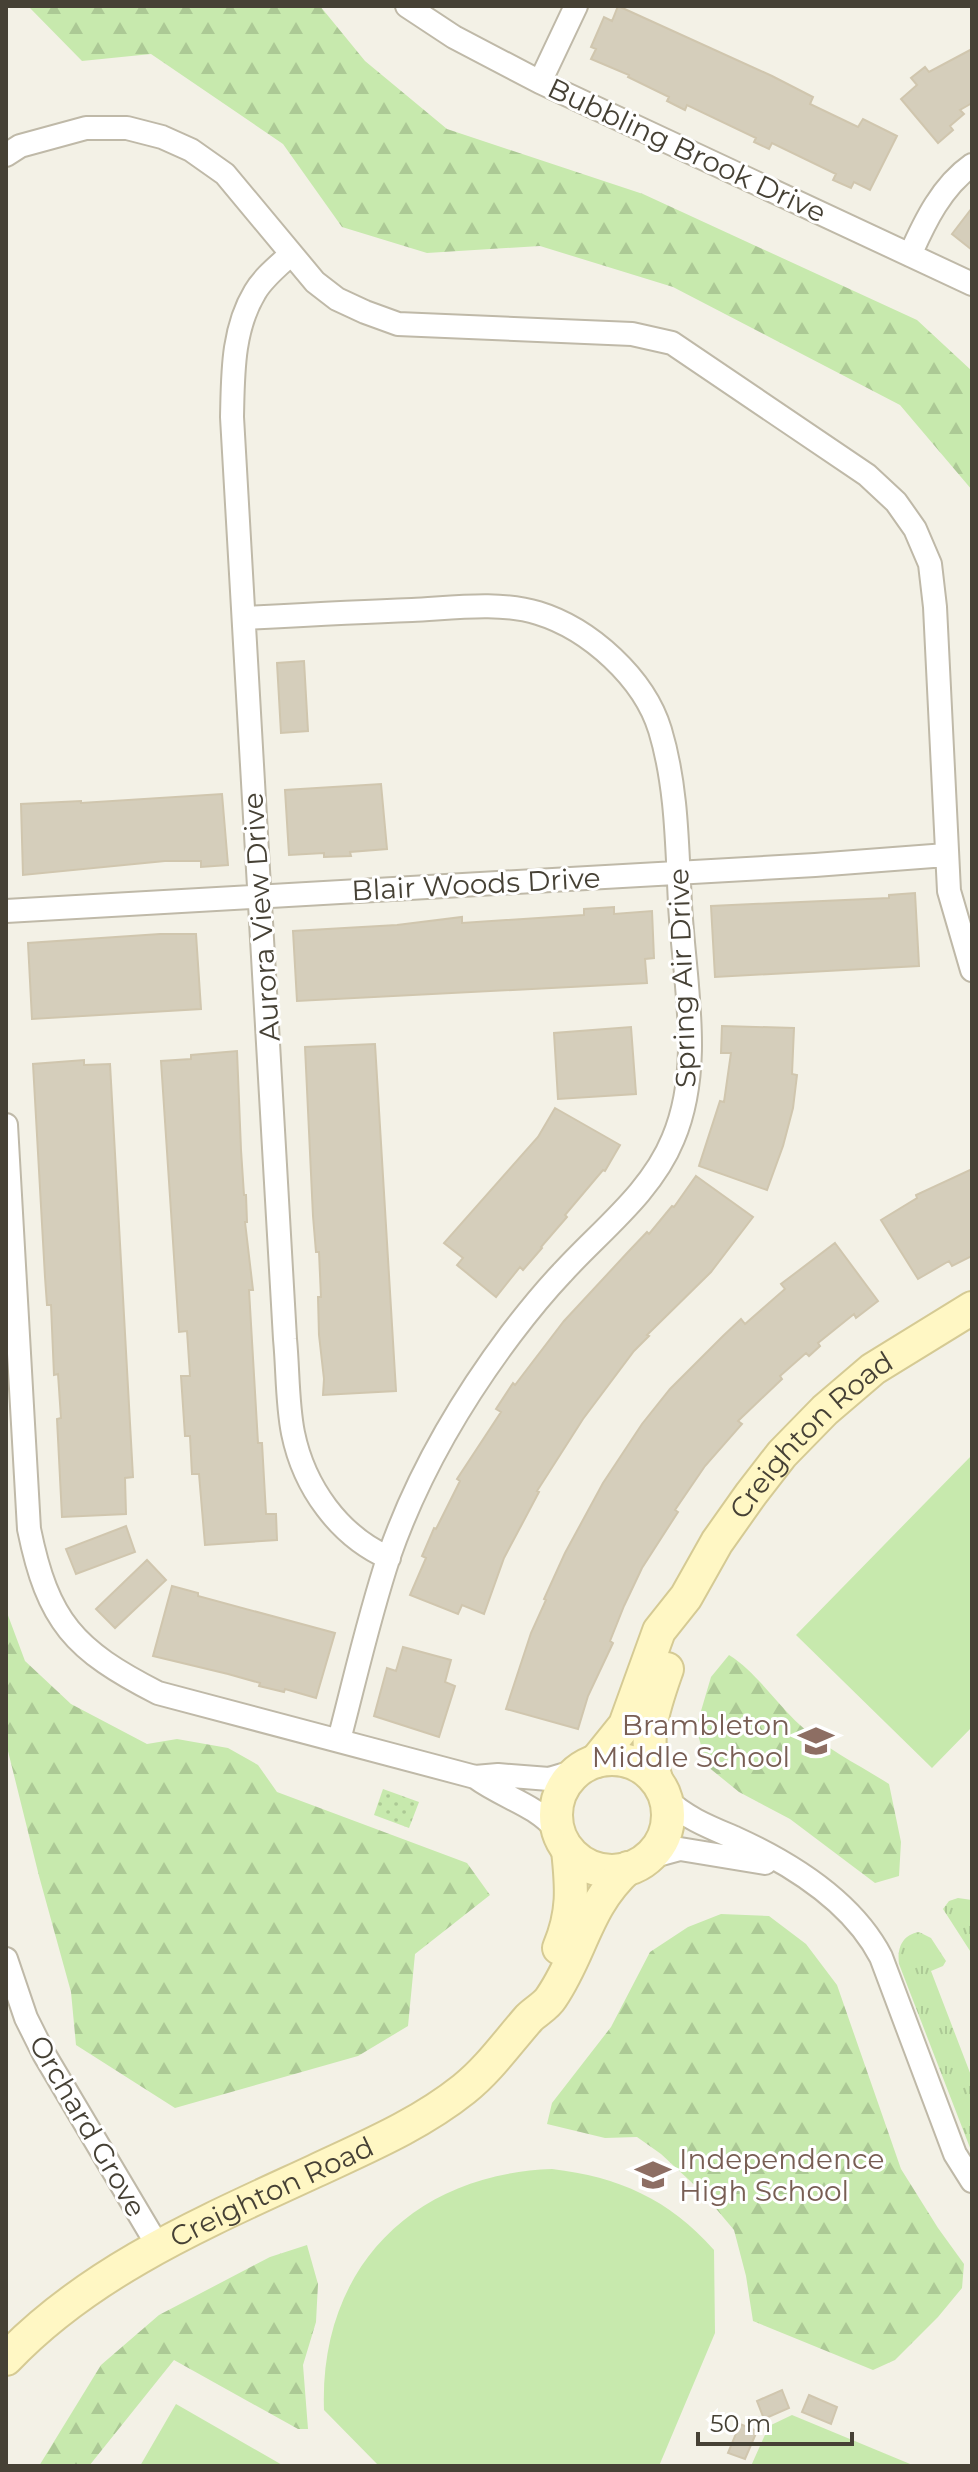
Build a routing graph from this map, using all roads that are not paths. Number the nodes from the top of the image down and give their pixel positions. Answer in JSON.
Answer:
{"nodes":[{"id":1,"x":407,"y":6,"type":"edge"},
{"id":2,"x":576,"y":6,"type":"edge"},
{"id":3,"x":540,"y":82,"type":"junction"},
{"id":4,"x":6,"y":155,"type":"edge"},
{"id":5,"x":972,"y":165,"type":"edge"},
{"id":6,"x":290,"y":255,"type":"junction"},
{"id":7,"x":910,"y":255,"type":"junction"},
{"id":8,"x":972,"y":284,"type":"edge"},
{"id":9,"x":245,"y":618,"type":"junction"},
{"id":10,"x":946,"y":855,"type":"junction"},
{"id":11,"x":680,"y":873,"type":"junction"},
{"id":12,"x":259,"y":896,"type":"junction"},
{"id":13,"x":6,"y":911,"type":"edge"},
{"id":14,"x":972,"y":970,"type":"edge"},
{"id":15,"x":6,"y":1125,"type":"edge"},
{"id":16,"x":972,"y":1308,"type":"edge"},
{"id":17,"x":389,"y":1558,"type":"junction"},
{"id":18,"x":686,"y":1597,"type":"junction"},
{"id":19,"x":339,"y":1740,"type":"junction"},
{"id":20,"x":586,"y":1766,"type":"junction"},
{"id":21,"x":475,"y":1777,"type":"junction"},
{"id":22,"x":661,"y":1789,"type":"junction"},
{"id":23,"x":563,"y":1840,"type":"junction"},
{"id":24,"x":637,"y":1863,"type":"junction"},
{"id":25,"x":790,"y":1868,"type":"junction"},
{"id":26,"x":8,"y":1972,"type":"edge"},
{"id":27,"x":530,"y":2017,"type":"junction"},
{"id":28,"x":972,"y":2181,"type":"edge"},
{"id":29,"x":158,"y":2246,"type":"junction"},
{"id":30,"x":6,"y":2359,"type":"edge"}],
"edges":[{"from":1,"to":3,"type":"street","name":"Bubbling Brook Drive"},
{"from":2,"to":3,"type":"street"},
{"from":3,"to":7,"type":"street","name":"Bubbling Brook Drive"},
{"from":4,"to":6,"type":"street"},
{"from":5,"to":7,"type":"street"},
{"from":6,"to":9,"type":"street","name":"Aurora View Drive"},
{"from":6,"to":10,"type":"street"},
{"from":7,"to":8,"type":"street","name":"Bubbling Brook Drive"},
{"from":9,"to":11,"type":"street","name":"Spring Air Drive"},
{"from":9,"to":12,"type":"street","name":"Aurora View Drive"},
{"from":10,"to":11,"type":"street","name":"Blair Woods Drive"},
{"from":10,"to":14,"type":"street"},
{"from":11,"to":12,"type":"street","name":"Blair Woods Drive"},
{"from":11,"to":17,"type":"street","name":"Spring Air Drive"},
{"from":12,"to":13,"type":"street","name":"Blair Woods Drive"},
{"from":12,"to":17,"type":"street","name":"Aurora View Drive"},
{"from":15,"to":19,"type":"street"},
{"from":16,"to":18,"type":"street","name":"Creighton Road"},
{"from":17,"to":19,"type":"street","name":"Spring Air Drive"},
{"from":18,"to":20,"type":"street","name":"Creighton Road"},
{"from":18,"to":22,"type":"street","name":"Creighton Road"},
{"from":19,"to":21,"type":"street"},
{"from":20,"to":21,"type":"street"},
{"from":20,"to":22,"type":"street"},
{"from":20,"to":23,"type":"street","name":"Creighton Road"},
{"from":21,"to":23,"type":"street"},
{"from":22,"to":24,"type":"street","name":"Creighton Road"},
{"from":22,"to":25,"type":"street"},
{"from":23,"to":24,"type":"street"},
{"from":23,"to":27,"type":"street","name":"Creighton Road"},
{"from":24,"to":25,"type":"street"},
{"from":24,"to":27,"type":"street","name":"Creighton Road"},
{"from":25,"to":28,"type":"street"},
{"from":26,"to":29,"type":"street","name":"Orchard Grove"},
{"from":27,"to":29,"type":"street","name":"Creighton Road"},
{"from":29,"to":30,"type":"street","name":"Creighton Road"}]}
